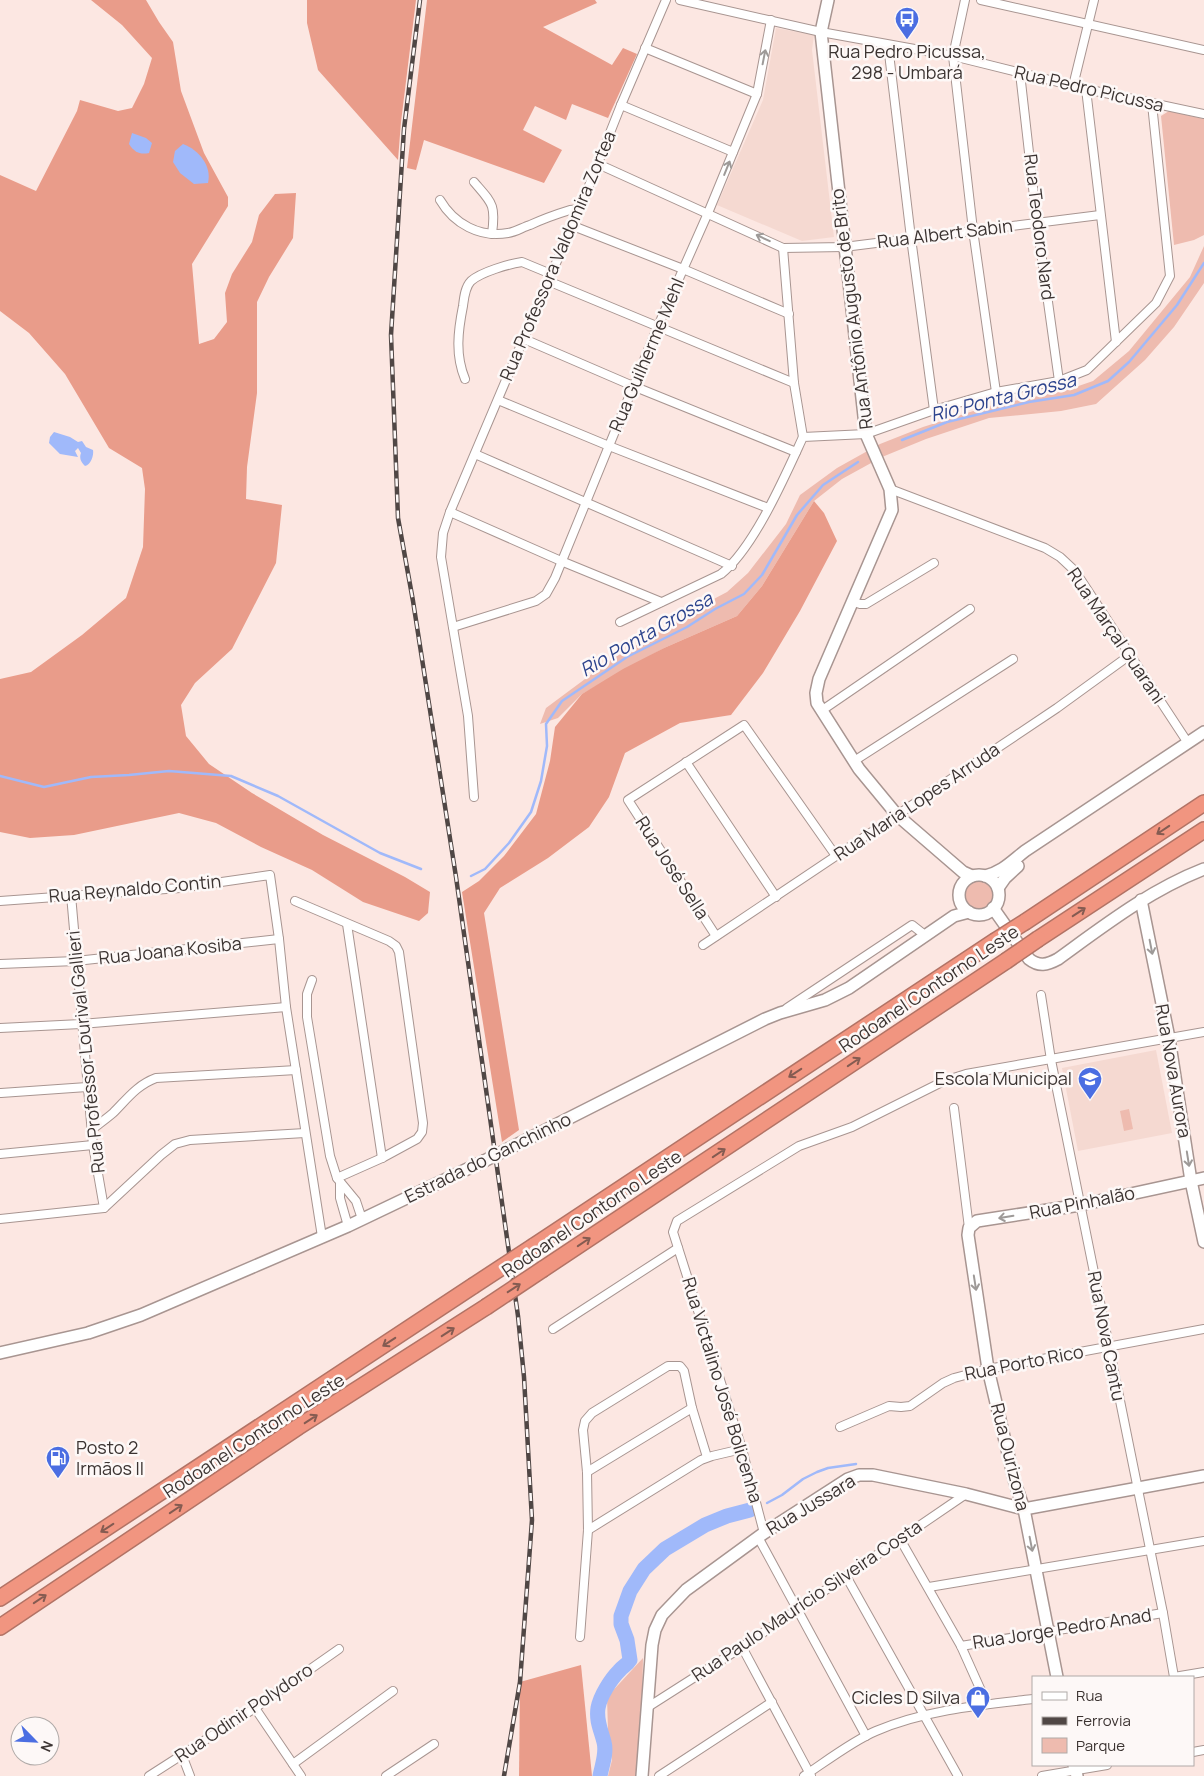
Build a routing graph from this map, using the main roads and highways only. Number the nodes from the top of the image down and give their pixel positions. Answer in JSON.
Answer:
{"nodes":[{"id":1,"x":1204,"y":803,"type":"edge"},
{"id":2,"x":1204,"y":830,"type":"edge"},
{"id":3,"x":0,"y":1598,"type":"edge"},
{"id":4,"x":0,"y":1627,"type":"edge"}],
"edges":[{"from":1,"to":3,"type":"highway","name":"Rodoanel Contorno Leste","one_way":true,"bridge":true},
{"from":4,"to":2,"type":"highway","name":"Rodoanel Contorno Leste","one_way":true,"bridge":true}]}
